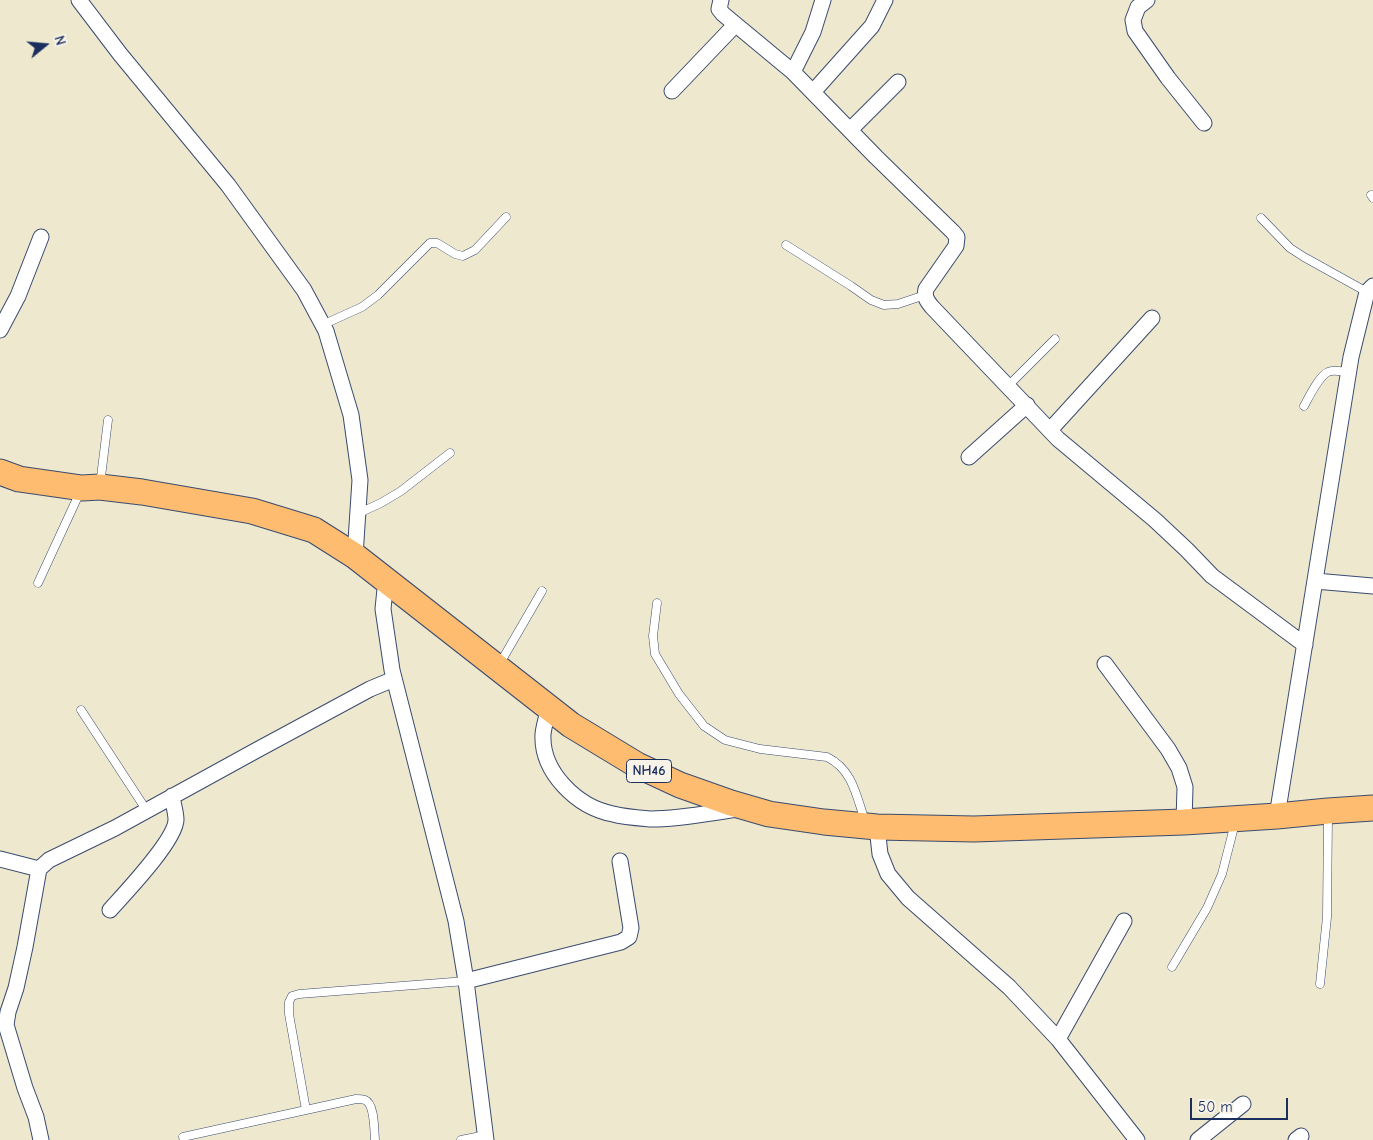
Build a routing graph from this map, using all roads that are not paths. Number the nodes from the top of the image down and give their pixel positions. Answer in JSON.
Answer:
{"nodes":[{"id":1,"x":79,"y":0,"type":"edge"},
{"id":2,"x":721,"y":0,"type":"edge"},
{"id":3,"x":823,"y":0,"type":"edge"},
{"id":4,"x":885,"y":0,"type":"edge"},
{"id":5,"x":1147,"y":0,"type":"edge"},
{"id":6,"x":735,"y":25,"type":"junction"},
{"id":7,"x":793,"y":72,"type":"junction"},
{"id":8,"x":898,"y":82,"type":"dead end"},
{"id":9,"x":672,"y":90,"type":"dead end"},
{"id":10,"x":813,"y":92,"type":"junction"},
{"id":11,"x":1204,"y":123,"type":"dead end"},
{"id":12,"x":850,"y":130,"type":"junction"},
{"id":13,"x":506,"y":217,"type":"dead end"},
{"id":14,"x":1261,"y":218,"type":"dead end"},
{"id":15,"x":41,"y":237,"type":"dead end"},
{"id":16,"x":786,"y":245,"type":"dead end"},
{"id":17,"x":925,"y":295,"type":"junction"},
{"id":18,"x":1369,"y":296,"type":"edge"},
{"id":19,"x":1152,"y":318,"type":"dead end"},
{"id":20,"x":322,"y":325,"type":"junction"},
{"id":21,"x":0,"y":330,"type":"edge"},
{"id":22,"x":1055,"y":339,"type":"dead end"},
{"id":23,"x":1349,"y":372,"type":"junction"},
{"id":24,"x":1008,"y":386,"type":"junction"},
{"id":25,"x":1027,"y":405,"type":"junction"},
{"id":26,"x":1304,"y":406,"type":"dead end"},
{"id":27,"x":108,"y":420,"type":"dead end"},
{"id":28,"x":1050,"y":430,"type":"junction"},
{"id":29,"x":450,"y":454,"type":"dead end"},
{"id":30,"x":969,"y":457,"type":"dead end"},
{"id":31,"x":0,"y":472,"type":"edge"},
{"id":32,"x":91,"y":488,"type":"junction"},
{"id":33,"x":359,"y":513,"type":"junction"},
{"id":34,"x":356,"y":556,"type":"junction"},
{"id":35,"x":386,"y":579,"type":"junction"},
{"id":36,"x":1315,"y":581,"type":"junction"},
{"id":37,"x":38,"y":583,"type":"dead end"},
{"id":38,"x":1373,"y":586,"type":"edge"},
{"id":39,"x":542,"y":592,"type":"dead end"},
{"id":40,"x":657,"y":602,"type":"dead end"},
{"id":41,"x":1305,"y":645,"type":"junction"},
{"id":42,"x":1105,"y":664,"type":"dead end"},
{"id":43,"x":497,"y":667,"type":"junction"},
{"id":44,"x":394,"y":680,"type":"junction"},
{"id":45,"x":549,"y":708,"type":"junction"},
{"id":46,"x":81,"y":710,"type":"dead end"},
{"id":47,"x":172,"y":796,"type":"junction"},
{"id":48,"x":747,"y":807,"type":"junction"},
{"id":49,"x":1373,"y":808,"type":"edge"},
{"id":50,"x":147,"y":811,"type":"junction"},
{"id":51,"x":1328,"y":811,"type":"junction"},
{"id":52,"x":1278,"y":816,"type":"junction"},
{"id":53,"x":1236,"y":819,"type":"junction"},
{"id":54,"x":1184,"y":822,"type":"junction"},
{"id":55,"x":872,"y":826,"type":"junction"},
{"id":56,"x":0,"y":859,"type":"edge"},
{"id":57,"x":620,"y":861,"type":"dead end"},
{"id":58,"x":39,"y":869,"type":"junction"},
{"id":59,"x":110,"y":910,"type":"dead end"},
{"id":60,"x":1124,"y":921,"type":"dead end"},
{"id":61,"x":1172,"y":967,"type":"dead end"},
{"id":62,"x":466,"y":981,"type":"junction"},
{"id":63,"x":1320,"y":984,"type":"dead end"},
{"id":64,"x":4,"y":1015,"type":"edge"},
{"id":65,"x":1058,"y":1038,"type":"junction"},
{"id":66,"x":1243,"y":1104,"type":"dead end"},
{"id":67,"x":306,"y":1110,"type":"junction"},
{"id":68,"x":183,"y":1137,"type":"dead end"},
{"id":69,"x":486,"y":1137,"type":"edge"},
{"id":70,"x":40,"y":1140,"type":"edge"},
{"id":71,"x":375,"y":1140,"type":"edge"},
{"id":72,"x":460,"y":1140,"type":"edge"},
{"id":73,"x":1137,"y":1140,"type":"edge"},
{"id":74,"x":1198,"y":1140,"type":"edge"}],
"edges":[{"from":1,"to":20,"type":"street"},
{"from":2,"to":6,"type":"street"},
{"from":3,"to":7,"type":"street"},
{"from":4,"to":10,"type":"street"},
{"from":5,"to":11,"type":"street"},
{"from":6,"to":7,"type":"street"},
{"from":6,"to":9,"type":"street"},
{"from":7,"to":10,"type":"street"},
{"from":8,"to":12,"type":"street"},
{"from":10,"to":12,"type":"street"},
{"from":12,"to":17,"type":"street"},
{"from":13,"to":20,"type":"lane"},
{"from":14,"to":18,"type":"lane"},
{"from":15,"to":21,"type":"street"},
{"from":16,"to":17,"type":"lane"},
{"from":17,"to":24,"type":"street"},
{"from":18,"to":23,"type":"street"},
{"from":19,"to":28,"type":"street"},
{"from":20,"to":33,"type":"street"},
{"from":22,"to":24,"type":"lane"},
{"from":23,"to":26,"type":"lane"},
{"from":23,"to":36,"type":"street"},
{"from":24,"to":25,"type":"street"},
{"from":25,"to":28,"type":"street"},
{"from":25,"to":30,"type":"street"},
{"from":27,"to":32,"type":"lane"},
{"from":28,"to":41,"type":"street"},
{"from":29,"to":33,"type":"lane"},
{"from":31,"to":32,"type":"highway","number":"NH46"},
{"from":32,"to":34,"type":"highway","number":"NH46"},
{"from":32,"to":37,"type":"lane"},
{"from":33,"to":34,"type":"street"},
{"from":34,"to":35,"type":"highway","number":"NH46"},
{"from":35,"to":43,"type":"highway","number":"NH46"},
{"from":35,"to":44,"type":"street"},
{"from":36,"to":38,"type":"street"},
{"from":36,"to":41,"type":"street"},
{"from":39,"to":43,"type":"lane"},
{"from":40,"to":55,"type":"lane"},
{"from":41,"to":52,"type":"street"},
{"from":42,"to":54,"type":"street"},
{"from":43,"to":45,"type":"highway","number":"NH46"},
{"from":44,"to":47,"type":"street"},
{"from":44,"to":62,"type":"street"},
{"from":45,"to":48,"type":"highway","number":"NH46"},
{"from":45,"to":48,"type":"street"},
{"from":46,"to":50,"type":"lane"},
{"from":47,"to":50,"type":"street"},
{"from":47,"to":59,"type":"street"},
{"from":48,"to":55,"type":"highway","number":"NH46"},
{"from":49,"to":51,"type":"highway","number":"NH46"},
{"from":50,"to":58,"type":"street"},
{"from":51,"to":52,"type":"highway","number":"NH46"},
{"from":51,"to":63,"type":"lane"},
{"from":52,"to":53,"type":"highway","number":"NH46"},
{"from":53,"to":54,"type":"highway","number":"NH46"},
{"from":53,"to":61,"type":"lane"},
{"from":54,"to":55,"type":"highway","number":"NH46"},
{"from":55,"to":65,"type":"street"},
{"from":56,"to":58,"type":"street"},
{"from":57,"to":62,"type":"street"},
{"from":58,"to":64,"type":"street"},
{"from":60,"to":65,"type":"street"},
{"from":62,"to":67,"type":"lane"},
{"from":62,"to":69,"type":"street"},
{"from":64,"to":70,"type":"street"},
{"from":65,"to":73,"type":"street"},
{"from":66,"to":74,"type":"street"},
{"from":67,"to":68,"type":"lane"},
{"from":67,"to":71,"type":"lane"},
{"from":69,"to":72,"type":"lane"}]}
